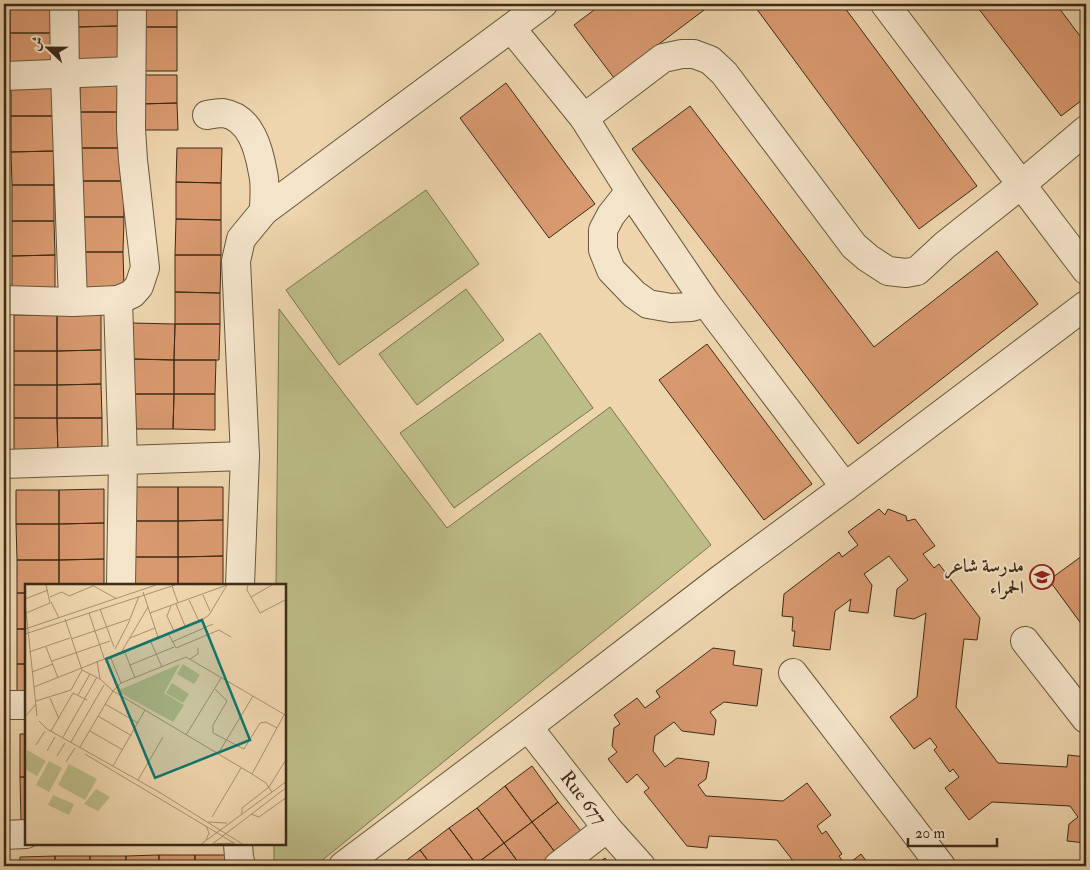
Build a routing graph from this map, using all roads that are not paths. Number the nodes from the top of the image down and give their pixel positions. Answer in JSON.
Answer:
{"nodes":[{"id":1,"x":64,"y":4,"type":"edge"},
{"id":2,"x":132,"y":4,"type":"edge"},
{"id":3,"x":543,"y":4,"type":"edge"},
{"id":4,"x":885,"y":4,"type":"edge"},
{"id":5,"x":511,"y":28,"type":"junction"},
{"id":6,"x":131,"y":71,"type":"junction"},
{"id":7,"x":65,"y":74,"type":"junction"},
{"id":8,"x":4,"y":76,"type":"edge"},
{"id":9,"x":208,"y":115,"type":"dead end"},
{"id":10,"x":584,"y":118,"type":"junction"},
{"id":11,"x":1086,"y":130,"type":"edge"},
{"id":12,"x":1022,"y":184,"type":"junction"},
{"id":13,"x":630,"y":192,"type":"junction"},
{"id":14,"x":264,"y":212,"type":"junction"},
{"id":15,"x":1086,"y":270,"type":"edge"},
{"id":16,"x":4,"y":300,"type":"edge"},
{"id":17,"x":118,"y":300,"type":"junction"},
{"id":18,"x":73,"y":302,"type":"junction"},
{"id":19,"x":706,"y":303,"type":"junction"},
{"id":20,"x":1086,"y":305,"type":"edge"},
{"id":21,"x":245,"y":456,"type":"junction"},
{"id":22,"x":123,"y":460,"type":"junction"},
{"id":23,"x":4,"y":464,"type":"edge"},
{"id":24,"x":845,"y":487,"type":"junction"},
{"id":25,"x":121,"y":584,"type":"edge"},
{"id":26,"x":240,"y":584,"type":"edge"},
{"id":27,"x":1024,"y":641,"type":"dead end"},
{"id":28,"x":793,"y":673,"type":"dead end"},
{"id":29,"x":4,"y":705,"type":"edge"},
{"id":30,"x":25,"y":705,"type":"edge"},
{"id":31,"x":1086,"y":719,"type":"edge"},
{"id":32,"x":528,"y":727,"type":"junction"},
{"id":33,"x":607,"y":828,"type":"junction"},
{"id":34,"x":4,"y":834,"type":"edge"},
{"id":35,"x":25,"y":834,"type":"edge"},
{"id":36,"x":238,"y":845,"type":"edge"},
{"id":37,"x":241,"y":866,"type":"edge"},
{"id":38,"x":343,"y":866,"type":"edge"},
{"id":39,"x":558,"y":866,"type":"edge"},
{"id":40,"x":641,"y":866,"type":"edge"},
{"id":41,"x":941,"y":866,"type":"edge"}],
"edges":[{"from":1,"to":7,"type":"street"},
{"from":2,"to":6,"type":"street"},
{"from":3,"to":5,"type":"street"},
{"from":4,"to":12,"type":"street"},
{"from":5,"to":10,"type":"street"},
{"from":5,"to":14,"type":"street"},
{"from":6,"to":7,"type":"street"},
{"from":6,"to":17,"type":"street"},
{"from":7,"to":8,"type":"street"},
{"from":7,"to":18,"type":"street"},
{"from":9,"to":14,"type":"street"},
{"from":10,"to":12,"type":"street"},
{"from":10,"to":13,"type":"street"},
{"from":11,"to":12,"type":"street"},
{"from":12,"to":15,"type":"street"},
{"from":13,"to":19,"type":"street"},
{"from":13,"to":19,"type":"street"},
{"from":14,"to":21,"type":"street"},
{"from":16,"to":18,"type":"street"},
{"from":17,"to":18,"type":"street"},
{"from":17,"to":22,"type":"street"},
{"from":19,"to":24,"type":"street"},
{"from":20,"to":24,"type":"street"},
{"from":21,"to":22,"type":"street"},
{"from":21,"to":26,"type":"street"},
{"from":22,"to":23,"type":"street"},
{"from":22,"to":25,"type":"street"},
{"from":24,"to":32,"type":"street"},
{"from":27,"to":31,"type":"street"},
{"from":28,"to":41,"type":"street"},
{"from":29,"to":30,"type":"street"},
{"from":32,"to":33,"type":"street","name":"Rue 677"},
{"from":32,"to":38,"type":"street"},
{"from":33,"to":39,"type":"street"},
{"from":33,"to":40,"type":"street","name":"Rue 677"},
{"from":34,"to":35,"type":"street"},
{"from":36,"to":37,"type":"street"}]}
